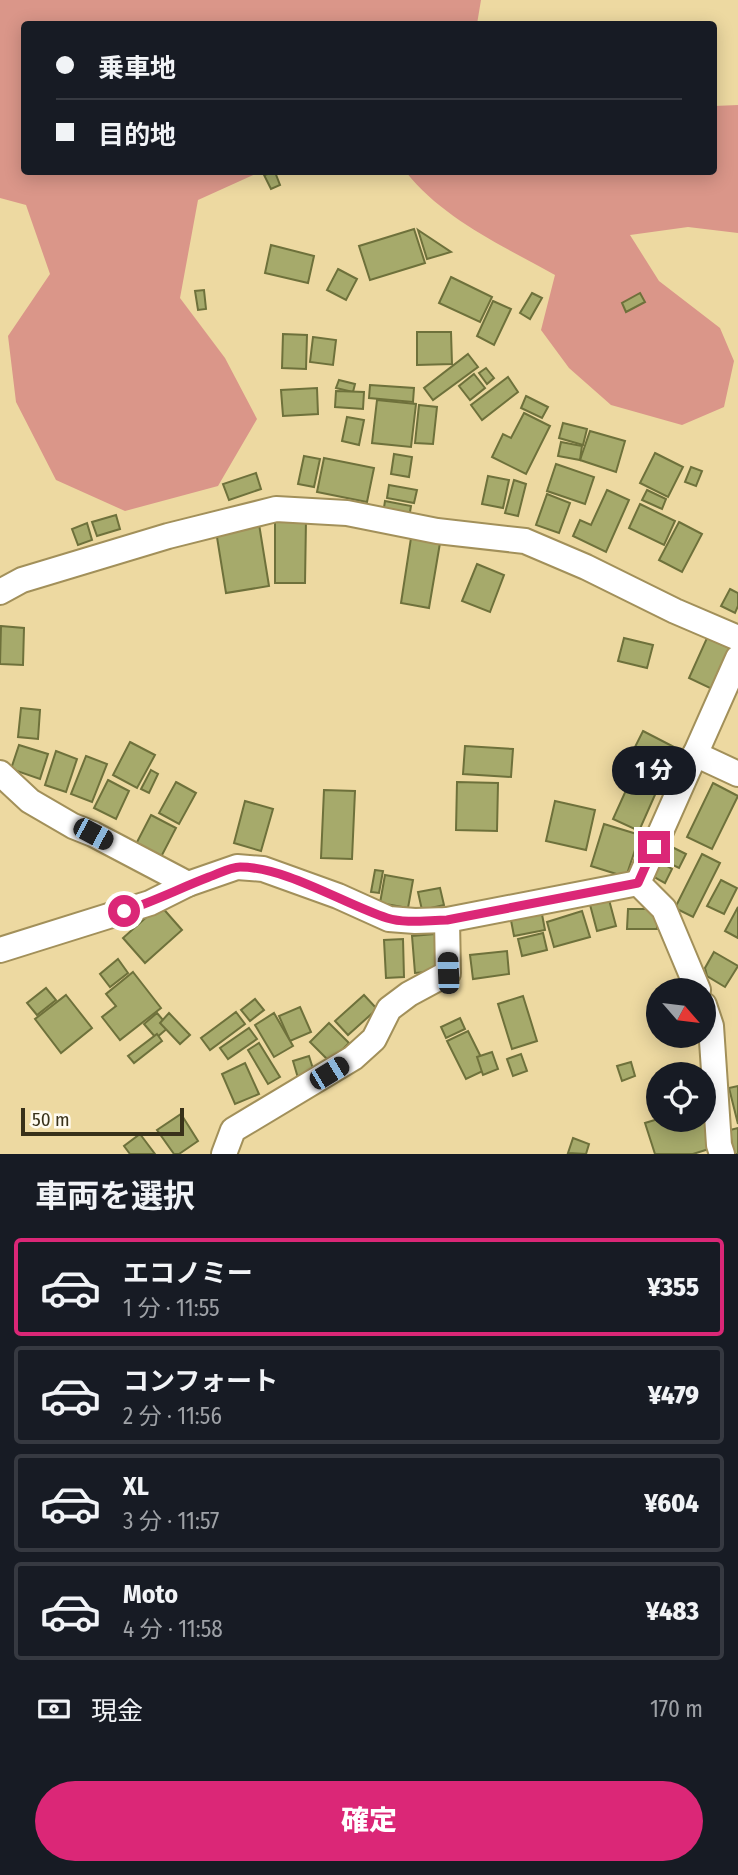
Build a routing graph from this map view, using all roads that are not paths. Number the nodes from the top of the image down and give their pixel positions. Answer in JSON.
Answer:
{"nodes":[{"id":1,"x":0,"y":592,"type":"edge"},
{"id":2,"x":738,"y":638,"type":"edge"},
{"id":3,"x":738,"y":658,"type":"edge"},
{"id":4,"x":695,"y":754,"type":"junction"},
{"id":5,"x":0,"y":773,"type":"edge"},
{"id":6,"x":738,"y":774,"type":"edge"},
{"id":7,"x":638,"y":883,"type":"junction"},
{"id":8,"x":188,"y":884,"type":"junction"},
{"id":9,"x":447,"y":920,"type":"junction"},
{"id":10,"x":0,"y":950,"type":"edge"},
{"id":11,"x":693,"y":978,"type":"edge"},
{"id":12,"x":712,"y":1048,"type":"edge"},
{"id":13,"x":224,"y":1154,"type":"edge"},
{"id":14,"x":722,"y":1154,"type":"edge"}],
"edges":[{"from":1,"to":2,"type":"street"},
{"from":3,"to":4,"type":"street"},
{"from":4,"to":6,"type":"street"},
{"from":4,"to":7,"type":"street"},
{"from":5,"to":8,"type":"street"},
{"from":7,"to":9,"type":"street"},
{"from":7,"to":11,"type":"street"},
{"from":8,"to":9,"type":"street"},
{"from":8,"to":10,"type":"street"},
{"from":9,"to":13,"type":"street"},
{"from":12,"to":14,"type":"street"}]}
